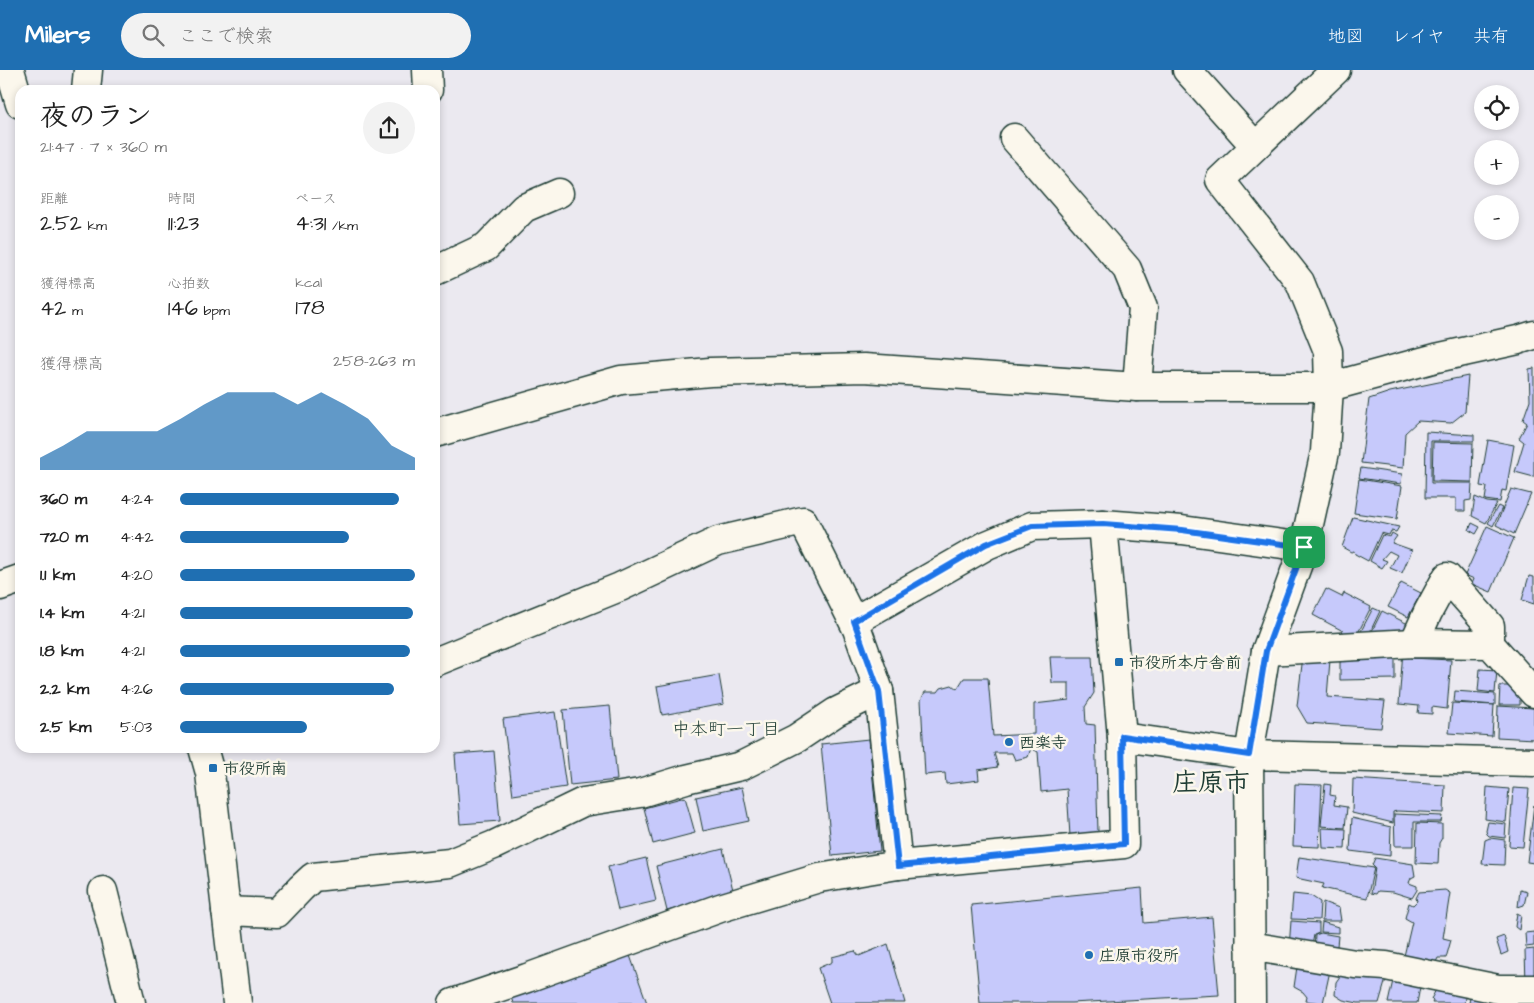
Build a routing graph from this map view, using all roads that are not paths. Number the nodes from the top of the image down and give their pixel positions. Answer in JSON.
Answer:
{"nodes":[{"id":1,"x":10,"y":70,"type":"edge"},
{"id":2,"x":88,"y":70,"type":"edge"},
{"id":3,"x":427,"y":70,"type":"edge"},
{"id":4,"x":1186,"y":70,"type":"edge"},
{"id":5,"x":1336,"y":70,"type":"edge"},
{"id":6,"x":86,"y":85,"type":"edge"},
{"id":7,"x":428,"y":85,"type":"edge"},
{"id":8,"x":15,"y":87,"type":"edge"},
{"id":9,"x":1014,"y":138,"type":"dead end"},
{"id":10,"x":1255,"y":146,"type":"junction"},
{"id":11,"x":559,"y":192,"type":"dead end"},
{"id":12,"x":440,"y":269,"type":"edge"},
{"id":13,"x":1534,"y":335,"type":"edge"},
{"id":14,"x":1137,"y":387,"type":"junction"},
{"id":15,"x":1329,"y":387,"type":"junction"},
{"id":16,"x":440,"y":432,"type":"edge"},
{"id":17,"x":1103,"y":524,"type":"junction"},
{"id":18,"x":1304,"y":547,"type":"junction"},
{"id":19,"x":15,"y":581,"type":"edge"},
{"id":20,"x":0,"y":586,"type":"edge"},
{"id":21,"x":854,"y":621,"type":"junction"},
{"id":22,"x":1414,"y":643,"type":"junction"},
{"id":23,"x":1490,"y":644,"type":"junction"},
{"id":24,"x":1266,"y":651,"type":"junction"},
{"id":25,"x":440,"y":660,"type":"edge"},
{"id":26,"x":879,"y":691,"type":"junction"},
{"id":27,"x":1534,"y":693,"type":"edge"},
{"id":28,"x":1122,"y":736,"type":"junction"},
{"id":29,"x":204,"y":753,"type":"edge"},
{"id":30,"x":1249,"y":755,"type":"junction"},
{"id":31,"x":1534,"y":762,"type":"edge"},
{"id":32,"x":898,"y":866,"type":"junction"},
{"id":33,"x":103,"y":891,"type":"dead end"},
{"id":34,"x":226,"y":911,"type":"junction"},
{"id":35,"x":1250,"y":946,"type":"junction"},
{"id":36,"x":1534,"y":988,"type":"edge"},
{"id":37,"x":131,"y":1003,"type":"edge"},
{"id":38,"x":237,"y":1003,"type":"edge"},
{"id":39,"x":453,"y":1003,"type":"edge"},
{"id":40,"x":1251,"y":1003,"type":"edge"}],
"edges":[{"from":1,"to":8,"type":"street"},
{"from":2,"to":6,"type":"street"},
{"from":3,"to":7,"type":"street"},
{"from":4,"to":10,"type":"street"},
{"from":5,"to":10,"type":"street"},
{"from":9,"to":14,"type":"street"},
{"from":10,"to":15,"type":"street"},
{"from":11,"to":12,"type":"street"},
{"from":13,"to":15,"type":"street"},
{"from":14,"to":15,"type":"street"},
{"from":14,"to":16,"type":"street"},
{"from":15,"to":18,"type":"street"},
{"from":17,"to":18,"type":"street"},
{"from":17,"to":21,"type":"street"},
{"from":17,"to":28,"type":"street"},
{"from":18,"to":24,"type":"street"},
{"from":19,"to":20,"type":"street"},
{"from":21,"to":25,"type":"street"},
{"from":21,"to":26,"type":"street"},
{"from":22,"to":23,"type":"street"},
{"from":22,"to":23,"type":"street"},
{"from":22,"to":24,"type":"street"},
{"from":23,"to":27,"type":"street"},
{"from":24,"to":30,"type":"street"},
{"from":26,"to":32,"type":"street"},
{"from":26,"to":34,"type":"street"},
{"from":28,"to":30,"type":"street"},
{"from":28,"to":32,"type":"street"},
{"from":29,"to":34,"type":"street"},
{"from":30,"to":31,"type":"street"},
{"from":30,"to":35,"type":"street"},
{"from":32,"to":39,"type":"street"},
{"from":33,"to":37,"type":"street"},
{"from":34,"to":38,"type":"street"},
{"from":35,"to":36,"type":"street"},
{"from":35,"to":40,"type":"street"}]}
